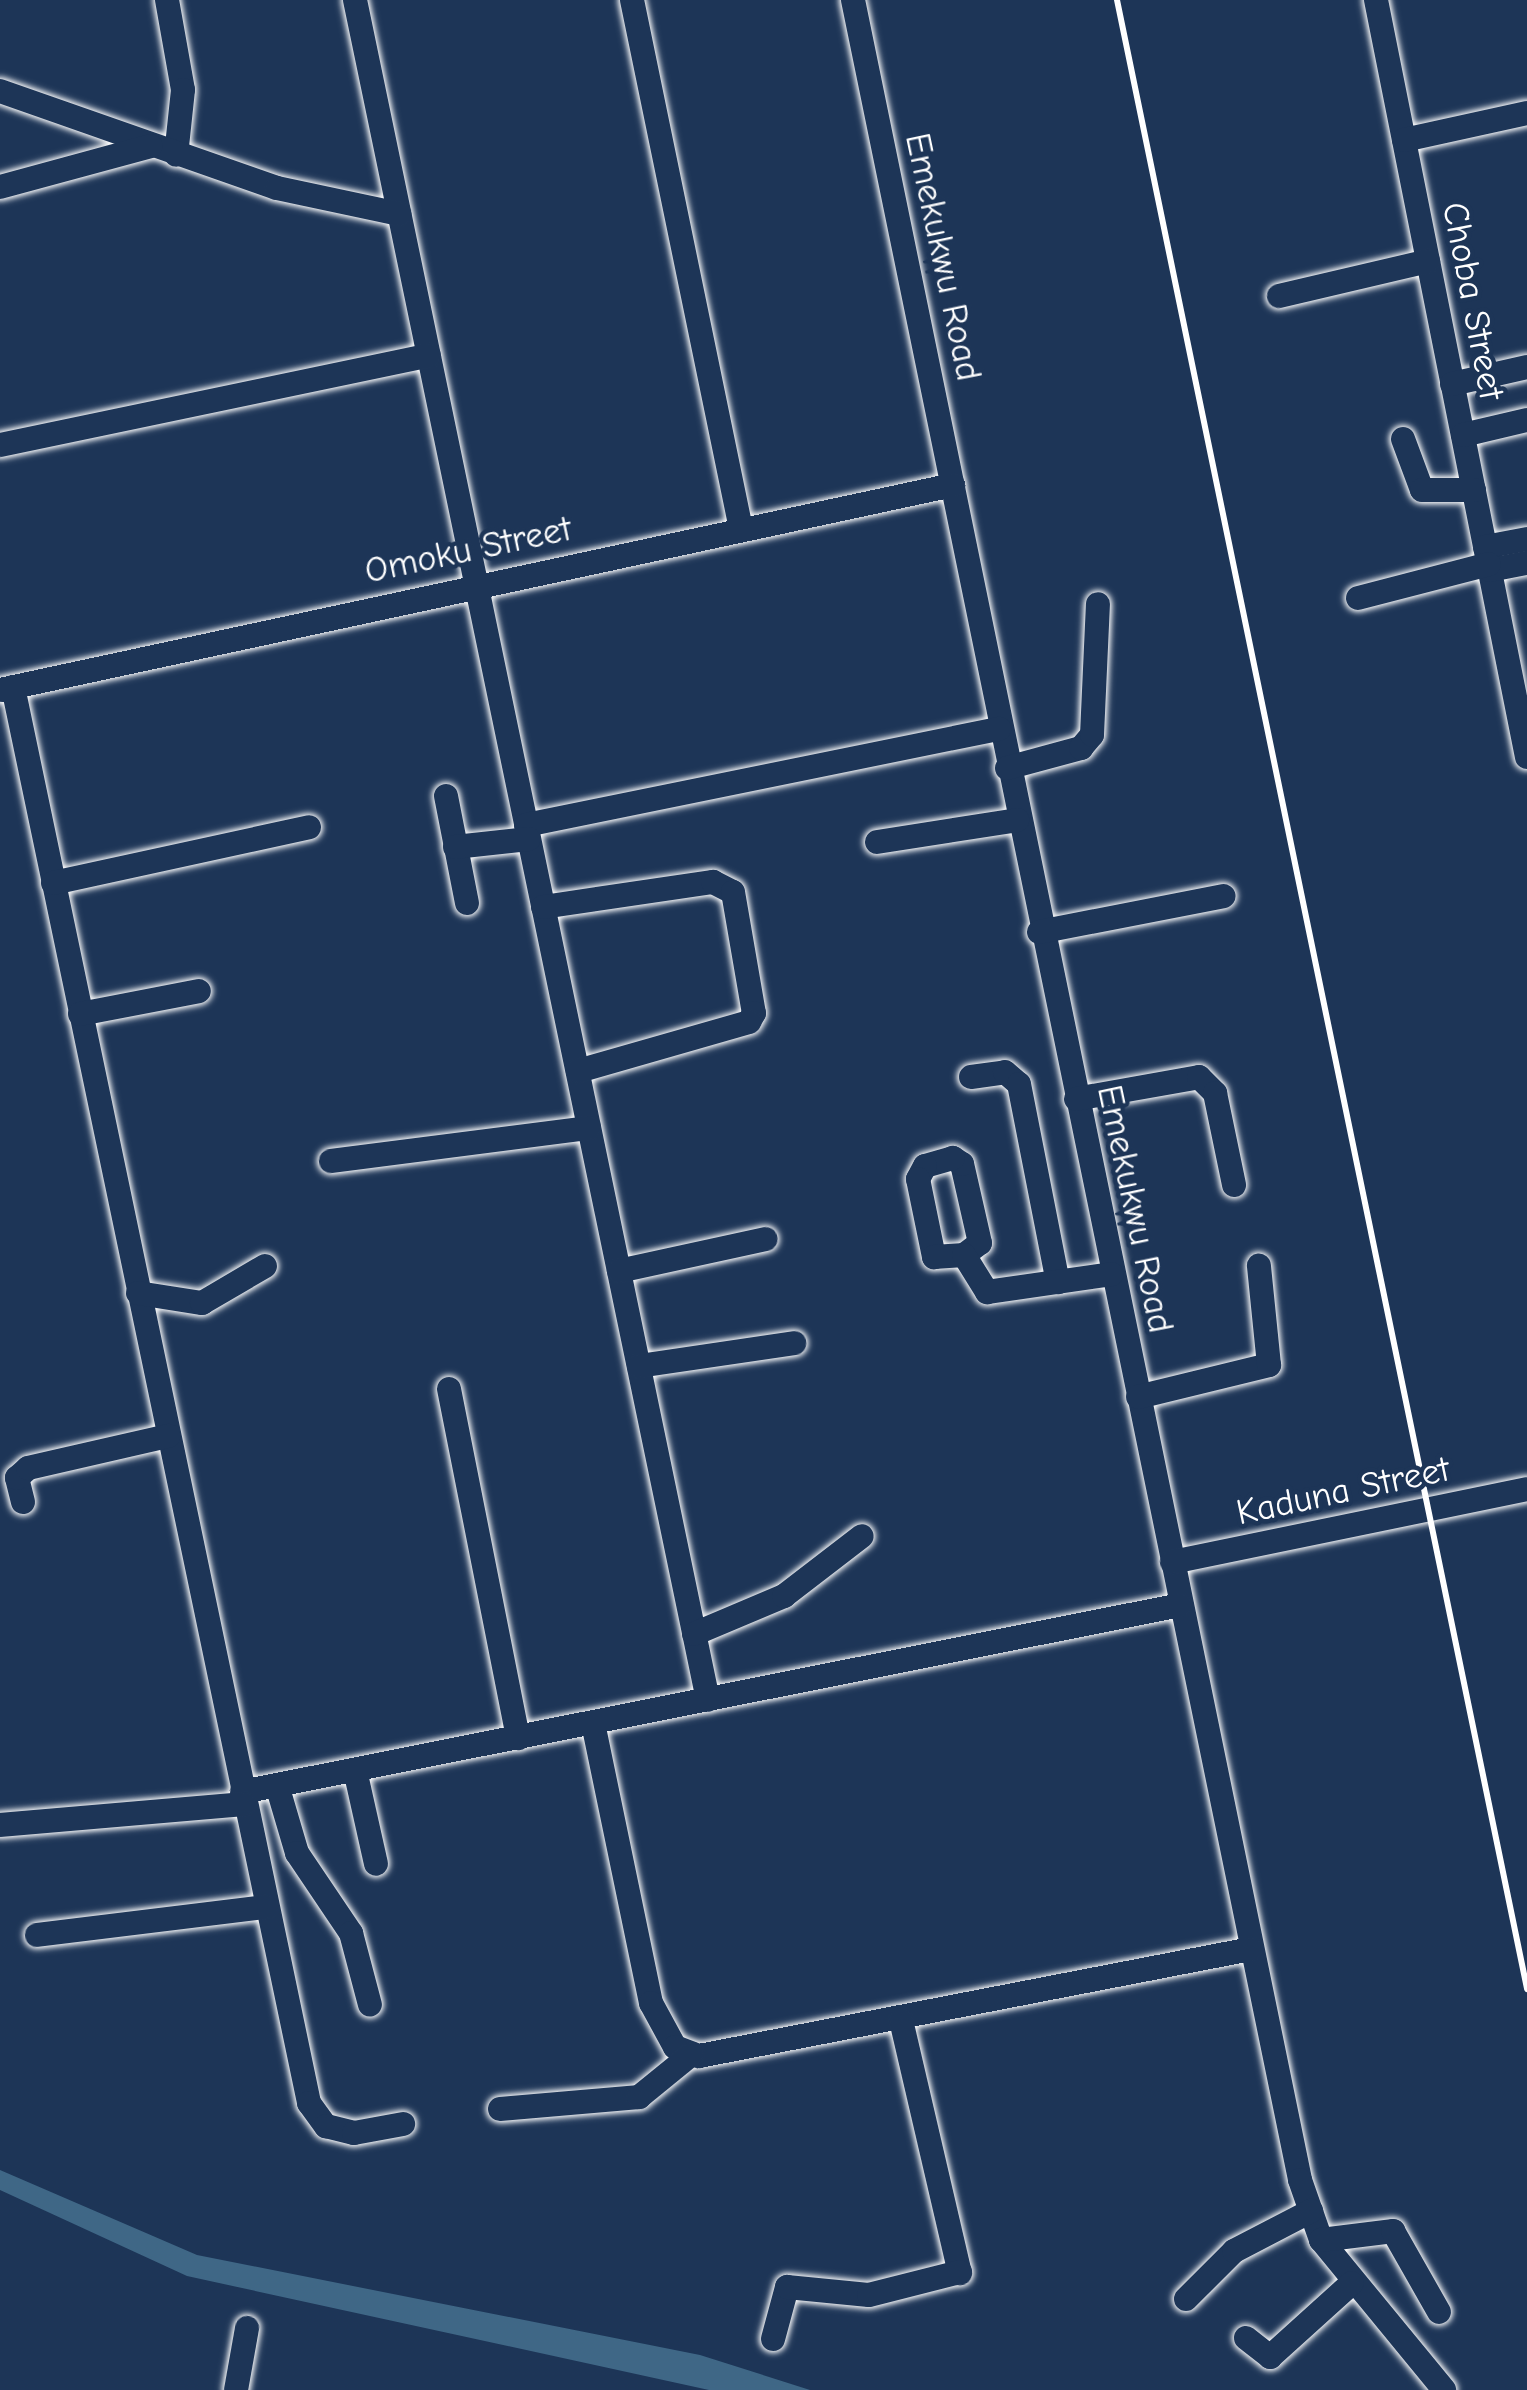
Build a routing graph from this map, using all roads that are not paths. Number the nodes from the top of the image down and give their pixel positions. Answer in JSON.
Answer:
{"nodes":[{"id":1,"x":167,"y":0,"type":"edge"},
{"id":2,"x":355,"y":0,"type":"edge"},
{"id":3,"x":632,"y":0,"type":"edge"},
{"id":4,"x":853,"y":0,"type":"edge"},
{"id":5,"x":1376,"y":0,"type":"edge"},
{"id":6,"x":0,"y":91,"type":"edge"},
{"id":7,"x":1527,"y":113,"type":"edge"},
{"id":8,"x":1404,"y":140,"type":"junction"},
{"id":9,"x":151,"y":146,"type":"junction"},
{"id":10,"x":176,"y":155,"type":"junction"},
{"id":11,"x":0,"y":187,"type":"edge"},
{"id":12,"x":399,"y":214,"type":"junction"},
{"id":13,"x":1428,"y":261,"type":"junction"},
{"id":14,"x":1279,"y":296,"type":"dead end"},
{"id":15,"x":429,"y":355,"type":"junction"},
{"id":16,"x":1527,"y":367,"type":"edge"},
{"id":17,"x":1452,"y":384,"type":"junction"},
{"id":18,"x":1527,"y":420,"type":"edge"},
{"id":19,"x":1463,"y":436,"type":"junction"},
{"id":20,"x":1403,"y":440,"type":"dead end"},
{"id":21,"x":0,"y":445,"type":"edge"},
{"id":22,"x":953,"y":485,"type":"junction"},
{"id":23,"x":1474,"y":490,"type":"junction"},
{"id":24,"x":740,"y":529,"type":"junction"},
{"id":25,"x":1527,"y":539,"type":"edge"},
{"id":26,"x":1488,"y":560,"type":"junction"},
{"id":27,"x":1527,"y":562,"type":"edge"},
{"id":28,"x":476,"y":584,"type":"junction"},
{"id":29,"x":1358,"y":598,"type":"dead end"},
{"id":30,"x":1098,"y":604,"type":"dead end"},
{"id":31,"x":6,"y":689,"type":"edge"},
{"id":32,"x":1522,"y":705,"type":"edge"},
{"id":33,"x":999,"y":729,"type":"junction"},
{"id":34,"x":1527,"y":758,"type":"edge"},
{"id":35,"x":1007,"y":768,"type":"junction"},
{"id":36,"x":446,"y":796,"type":"dead end"},
{"id":37,"x":1018,"y":820,"type":"junction"},
{"id":38,"x":309,"y":827,"type":"dead end"},
{"id":39,"x":528,"y":832,"type":"junction"},
{"id":40,"x":877,"y":842,"type":"dead end"},
{"id":41,"x":455,"y":847,"type":"junction"},
{"id":42,"x":53,"y":883,"type":"junction"},
{"id":43,"x":1224,"y":896,"type":"dead end"},
{"id":44,"x":466,"y":903,"type":"dead end"},
{"id":45,"x":543,"y":907,"type":"junction"},
{"id":46,"x":1039,"y":932,"type":"junction"},
{"id":47,"x":200,"y":991,"type":"dead end"},
{"id":48,"x":80,"y":1014,"type":"junction"},
{"id":49,"x":578,"y":1071,"type":"junction"},
{"id":50,"x":971,"y":1077,"type":"dead end"},
{"id":51,"x":1076,"y":1099,"type":"junction"},
{"id":52,"x":589,"y":1128,"type":"junction"},
{"id":53,"x":331,"y":1161,"type":"dead end"},
{"id":54,"x":1234,"y":1185,"type":"dead end"},
{"id":55,"x":766,"y":1239,"type":"dead end"},
{"id":56,"x":964,"y":1255,"type":"dead end"},
{"id":57,"x":265,"y":1266,"type":"dead end"},
{"id":58,"x":1259,"y":1266,"type":"dead end"},
{"id":59,"x":619,"y":1271,"type":"junction"},
{"id":60,"x":1112,"y":1274,"type":"junction"},
{"id":61,"x":1058,"y":1282,"type":"junction"},
{"id":62,"x":138,"y":1293,"type":"junction"},
{"id":63,"x":794,"y":1343,"type":"dead end"},
{"id":64,"x":639,"y":1366,"type":"junction"},
{"id":65,"x":449,"y":1389,"type":"dead end"},
{"id":66,"x":1138,"y":1397,"type":"junction"},
{"id":67,"x":168,"y":1436,"type":"junction"},
{"id":68,"x":1527,"y":1489,"type":"edge"},
{"id":69,"x":23,"y":1502,"type":"dead end"},
{"id":70,"x":862,"y":1536,"type":"dead end"},
{"id":71,"x":1172,"y":1562,"type":"junction"},
{"id":72,"x":1180,"y":1604,"type":"junction"},
{"id":73,"x":694,"y":1634,"type":"junction"},
{"id":74,"x":708,"y":1700,"type":"junction"},
{"id":75,"x":593,"y":1723,"type":"junction"},
{"id":76,"x":518,"y":1738,"type":"junction"},
{"id":77,"x":355,"y":1770,"type":"junction"},
{"id":78,"x":278,"y":1785,"type":"junction"},
{"id":79,"x":243,"y":1798,"type":"junction"},
{"id":80,"x":0,"y":1825,"type":"edge"},
{"id":81,"x":376,"y":1864,"type":"dead end"},
{"id":82,"x":266,"y":1907,"type":"junction"},
{"id":83,"x":37,"y":1934,"type":"dead end"},
{"id":84,"x":1251,"y":1949,"type":"junction"},
{"id":85,"x":370,"y":2005,"type":"dead end"},
{"id":86,"x":902,"y":2020,"type":"junction"},
{"id":87,"x":692,"y":2054,"type":"junction"},
{"id":88,"x":500,"y":2108,"type":"dead end"},
{"id":89,"x":403,"y":2124,"type":"dead end"},
{"id":90,"x":1311,"y":2211,"type":"junction"},
{"id":91,"x":1321,"y":2240,"type":"junction"},
{"id":92,"x":1352,"y":2282,"type":"junction"},
{"id":93,"x":1186,"y":2299,"type":"dead end"},
{"id":94,"x":1439,"y":2312,"type":"dead end"},
{"id":95,"x":247,"y":2328,"type":"dead end"},
{"id":96,"x":773,"y":2338,"type":"dead end"},
{"id":97,"x":1246,"y":2338,"type":"dead end"},
{"id":98,"x":236,"y":2390,"type":"edge"},
{"id":99,"x":1444,"y":2390,"type":"edge"}],
"edges":[{"from":1,"to":10,"type":"street"},
{"from":2,"to":12,"type":"street"},
{"from":3,"to":24,"type":"street"},
{"from":4,"to":22,"type":"street","name":"Emekukwu Road"},
{"from":5,"to":8,"type":"street","name":"Choba Street"},
{"from":6,"to":9,"type":"street"},
{"from":7,"to":8,"type":"street"},
{"from":8,"to":13,"type":"street","name":"Choba Street"},
{"from":9,"to":10,"type":"street"},
{"from":9,"to":11,"type":"street"},
{"from":10,"to":12,"type":"street"},
{"from":12,"to":15,"type":"street"},
{"from":13,"to":14,"type":"street"},
{"from":13,"to":17,"type":"street","name":"Choba Street"},
{"from":15,"to":21,"type":"street"},
{"from":15,"to":28,"type":"street"},
{"from":16,"to":17,"type":"street"},
{"from":17,"to":19,"type":"street","name":"Choba Street"},
{"from":18,"to":19,"type":"street"},
{"from":19,"to":23,"type":"street","name":"Choba Street"},
{"from":20,"to":23,"type":"street"},
{"from":22,"to":24,"type":"street","name":"Omoku Street"},
{"from":22,"to":33,"type":"street","name":"Emekukwu Road"},
{"from":23,"to":26,"type":"street","name":"Choba Street"},
{"from":24,"to":28,"type":"street","name":"Omoku Street"},
{"from":25,"to":26,"type":"street"},
{"from":26,"to":27,"type":"street"},
{"from":26,"to":29,"type":"street"},
{"from":26,"to":32,"type":"street","name":"Choba Street"},
{"from":28,"to":31,"type":"street","name":"Omoku Street"},
{"from":28,"to":39,"type":"street"},
{"from":30,"to":35,"type":"street"},
{"from":31,"to":42,"type":"street"},
{"from":32,"to":34,"type":"street","name":"Choba Street"},
{"from":33,"to":35,"type":"street","name":"Emekukwu Road"},
{"from":33,"to":39,"type":"street"},
{"from":35,"to":37,"type":"street","name":"Emekukwu Road"},
{"from":36,"to":41,"type":"street"},
{"from":37,"to":40,"type":"street"},
{"from":37,"to":46,"type":"street","name":"Emekukwu Road"},
{"from":38,"to":42,"type":"street"},
{"from":39,"to":41,"type":"street"},
{"from":39,"to":45,"type":"street"},
{"from":41,"to":44,"type":"street"},
{"from":42,"to":48,"type":"street"},
{"from":43,"to":46,"type":"street"},
{"from":45,"to":49,"type":"street"},
{"from":45,"to":49,"type":"street"},
{"from":46,"to":51,"type":"street","name":"Emekukwu Road"},
{"from":47,"to":48,"type":"street"},
{"from":48,"to":62,"type":"street"},
{"from":49,"to":52,"type":"street"},
{"from":50,"to":61,"type":"street"},
{"from":51,"to":54,"type":"street"},
{"from":51,"to":60,"type":"street","name":"Emekukwu Road"},
{"from":52,"to":53,"type":"street"},
{"from":52,"to":59,"type":"street"},
{"from":55,"to":59,"type":"street"},
{"from":56,"to":61,"type":"street"},
{"from":57,"to":62,"type":"street"},
{"from":58,"to":66,"type":"street"},
{"from":59,"to":64,"type":"street"},
{"from":60,"to":61,"type":"street"},
{"from":60,"to":66,"type":"street","name":"Emekukwu Road"},
{"from":62,"to":67,"type":"street"},
{"from":63,"to":64,"type":"street"},
{"from":64,"to":73,"type":"street"},
{"from":65,"to":76,"type":"street"},
{"from":66,"to":71,"type":"street","name":"Emekukwu Road"},
{"from":67,"to":69,"type":"street"},
{"from":67,"to":79,"type":"street"},
{"from":68,"to":71,"type":"street","name":"Kaduna Street"},
{"from":70,"to":73,"type":"street"},
{"from":71,"to":72,"type":"street","name":"Emekukwu Road"},
{"from":72,"to":74,"type":"street"},
{"from":72,"to":84,"type":"street","name":"Emekukwu Road"},
{"from":73,"to":74,"type":"street"},
{"from":74,"to":75,"type":"street"},
{"from":75,"to":76,"type":"street"},
{"from":75,"to":87,"type":"street"},
{"from":76,"to":77,"type":"street"},
{"from":77,"to":78,"type":"street"},
{"from":77,"to":81,"type":"street"},
{"from":78,"to":79,"type":"street"},
{"from":78,"to":85,"type":"street"},
{"from":79,"to":80,"type":"street"},
{"from":79,"to":82,"type":"street"},
{"from":82,"to":83,"type":"street"},
{"from":82,"to":89,"type":"street"},
{"from":84,"to":86,"type":"street"},
{"from":84,"to":90,"type":"street","name":"Emekukwu Road"},
{"from":86,"to":87,"type":"street"},
{"from":86,"to":96,"type":"street"},
{"from":87,"to":88,"type":"street"},
{"from":90,"to":91,"type":"street","name":"Emekukwu Road"},
{"from":90,"to":93,"type":"street"},
{"from":91,"to":92,"type":"street","name":"Emekukwu Road"},
{"from":91,"to":94,"type":"street"},
{"from":92,"to":97,"type":"street"},
{"from":92,"to":99,"type":"street","name":"Emekukwu Road"},
{"from":95,"to":98,"type":"street"}]}
